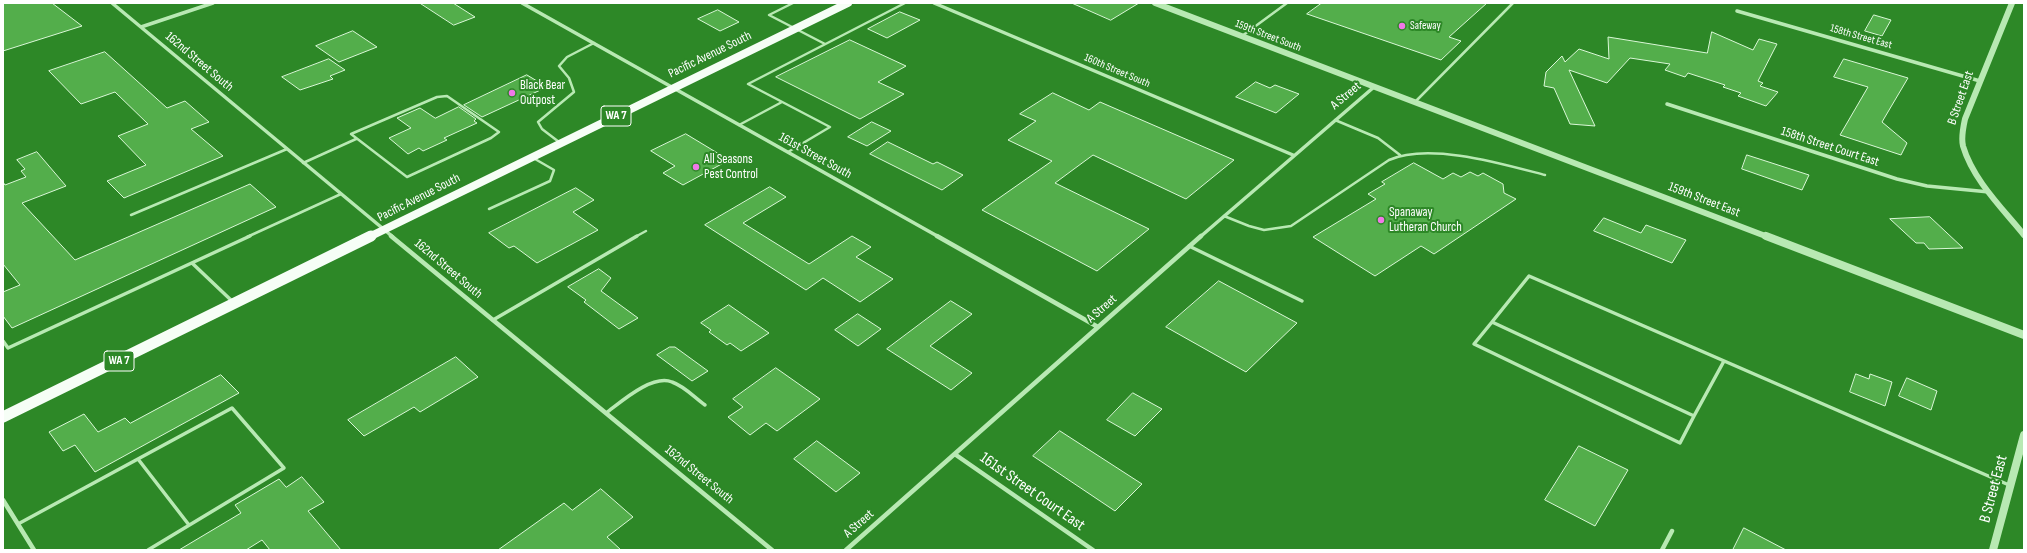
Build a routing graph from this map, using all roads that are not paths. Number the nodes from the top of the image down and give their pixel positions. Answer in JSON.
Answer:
{"nodes":[{"id":1,"x":112,"y":3,"type":"edge"},
{"id":2,"x":213,"y":3,"type":"edge"},
{"id":3,"x":524,"y":3,"type":"edge"},
{"id":4,"x":793,"y":3,"type":"edge"},
{"id":5,"x":848,"y":3,"type":"edge"},
{"id":6,"x":906,"y":3,"type":"edge"},
{"id":7,"x":934,"y":3,"type":"edge"},
{"id":8,"x":1155,"y":3,"type":"edge"},
{"id":9,"x":1288,"y":3,"type":"edge"},
{"id":10,"x":1513,"y":3,"type":"edge"},
{"id":11,"x":2012,"y":3,"type":"edge"},
{"id":12,"x":1737,"y":11,"type":"dead end"},
{"id":13,"x":141,"y":27,"type":"junction"},
{"id":14,"x":795,"y":29,"type":"junction"},
{"id":15,"x":1240,"y":37,"type":"junction"},
{"id":16,"x":594,"y":43,"type":"junction"},
{"id":17,"x":826,"y":44,"type":"junction"},
{"id":18,"x":1980,"y":81,"type":"junction"},
{"id":19,"x":1374,"y":87,"type":"junction"},
{"id":20,"x":675,"y":89,"type":"junction"},
{"id":21,"x":782,"y":102,"type":"junction"},
{"id":22,"x":1414,"y":102,"type":"junction"},
{"id":23,"x":1667,"y":104,"type":"dead end"},
{"id":24,"x":1335,"y":120,"type":"junction"},
{"id":25,"x":739,"y":125,"type":"junction"},
{"id":26,"x":356,"y":139,"type":"junction"},
{"id":27,"x":560,"y":143,"type":"junction"},
{"id":28,"x":287,"y":150,"type":"junction"},
{"id":29,"x":788,"y":152,"type":"junction"},
{"id":30,"x":1293,"y":155,"type":"junction"},
{"id":31,"x":1400,"y":155,"type":"junction"},
{"id":32,"x":532,"y":157,"type":"junction"},
{"id":33,"x":303,"y":163,"type":"junction"},
{"id":34,"x":1545,"y":175,"type":"dead end"},
{"id":35,"x":1990,"y":192,"type":"junction"},
{"id":36,"x":341,"y":194,"type":"junction"},
{"id":37,"x":489,"y":209,"type":"dead end"},
{"id":38,"x":131,"y":215,"type":"dead end"},
{"id":39,"x":1224,"y":216,"type":"junction"},
{"id":40,"x":385,"y":231,"type":"junction"},
{"id":41,"x":646,"y":231,"type":"dead end"},
{"id":42,"x":2024,"y":235,"type":"edge"},
{"id":43,"x":1189,"y":246,"type":"junction"},
{"id":44,"x":192,"y":263,"type":"junction"},
{"id":45,"x":1302,"y":301,"type":"dead end"},
{"id":46,"x":236,"y":304,"type":"junction"},
{"id":47,"x":493,"y":320,"type":"junction"},
{"id":48,"x":1492,"y":322,"type":"junction"},
{"id":49,"x":1098,"y":327,"type":"junction"},
{"id":50,"x":2024,"y":335,"type":"edge"},
{"id":51,"x":3,"y":341,"type":"edge"},
{"id":52,"x":1724,"y":361,"type":"junction"},
{"id":53,"x":705,"y":405,"type":"dead end"},
{"id":54,"x":606,"y":413,"type":"junction"},
{"id":55,"x":1694,"y":416,"type":"junction"},
{"id":56,"x":3,"y":417,"type":"edge"},
{"id":57,"x":2024,"y":435,"type":"edge"},
{"id":58,"x":956,"y":455,"type":"junction"},
{"id":59,"x":138,"y":459,"type":"junction"},
{"id":60,"x":2010,"y":486,"type":"junction"},
{"id":61,"x":3,"y":500,"type":"edge"},
{"id":62,"x":18,"y":524,"type":"junction"},
{"id":63,"x":189,"y":525,"type":"junction"},
{"id":64,"x":1672,"y":531,"type":"dead end"},
{"id":65,"x":34,"y":550,"type":"edge"},
{"id":66,"x":148,"y":550,"type":"edge"},
{"id":67,"x":772,"y":550,"type":"edge"},
{"id":68,"x":846,"y":550,"type":"edge"},
{"id":69,"x":1093,"y":550,"type":"edge"},
{"id":70,"x":1662,"y":550,"type":"edge"},
{"id":71,"x":1993,"y":550,"type":"edge"}],
"edges":[{"from":1,"to":13,"type":"street","name":"162nd Street South"},
{"from":2,"to":13,"type":"street"},
{"from":3,"to":16,"type":"street","name":"161st Street South"},
{"from":4,"to":14,"type":"lane"},
{"from":5,"to":14,"type":"main road","name":"Pacific Avenue South","number":"WA 7"},
{"from":6,"to":17,"type":"lane"},
{"from":7,"to":30,"type":"street","name":"160th Street South"},
{"from":8,"to":15,"type":"street","name":"159th Street South"},
{"from":9,"to":15,"type":"lane"},
{"from":10,"to":22,"type":"lane"},
{"from":11,"to":18,"type":"street","name":"B Street East"},
{"from":12,"to":18,"type":"street","name":"158th Street East"},
{"from":13,"to":28,"type":"street","name":"162nd Street South"},
{"from":14,"to":17,"type":"lane"},
{"from":14,"to":20,"type":"main road","name":"Pacific Avenue South","number":"WA 7"},
{"from":15,"to":19,"type":"street","name":"159th Street South"},
{"from":16,"to":20,"type":"street","name":"161st Street South"},
{"from":16,"to":27,"type":"lane"},
{"from":17,"to":21,"type":"lane"},
{"from":18,"to":35,"type":"street","name":"B Street East"},
{"from":19,"to":22,"type":"street","name":"159th Street East"},
{"from":19,"to":24,"type":"street","name":"A Street"},
{"from":20,"to":25,"type":"street","name":"161st Street South"},
{"from":20,"to":27,"type":"main road","name":"Pacific Avenue South","number":"WA 7"},
{"from":21,"to":25,"type":"lane"},
{"from":21,"to":29,"type":"lane"},
{"from":22,"to":50,"type":"street","name":"159th Street East"},
{"from":23,"to":35,"type":"street","name":"158th Street Court East"},
{"from":24,"to":30,"type":"street","name":"A Street"},
{"from":24,"to":31,"type":"lane"},
{"from":25,"to":29,"type":"street","name":"161st Street South"},
{"from":26,"to":26,"type":"lane"},
{"from":26,"to":33,"type":"lane"},
{"from":27,"to":32,"type":"main road","name":"Pacific Avenue South","number":"WA 7"},
{"from":28,"to":33,"type":"street","name":"162nd Street South"},
{"from":28,"to":38,"type":"lane"},
{"from":29,"to":49,"type":"street","name":"161st Street South"},
{"from":30,"to":39,"type":"street","name":"A Street"},
{"from":31,"to":34,"type":"lane"},
{"from":31,"to":39,"type":"lane"},
{"from":32,"to":37,"type":"lane"},
{"from":32,"to":40,"type":"main road","name":"Pacific Avenue South","number":"WA 7"},
{"from":33,"to":36,"type":"street","name":"162nd Street South"},
{"from":35,"to":42,"type":"street","name":"B Street East"},
{"from":36,"to":40,"type":"street","name":"162nd Street South"},
{"from":36,"to":44,"type":"lane"},
{"from":39,"to":43,"type":"street","name":"A Street"},
{"from":40,"to":46,"type":"main road","name":"Pacific Avenue South","number":"WA 7"},
{"from":40,"to":47,"type":"street","name":"162nd Street South"},
{"from":41,"to":47,"type":"lane"},
{"from":43,"to":45,"type":"lane"},
{"from":43,"to":49,"type":"street","name":"A Street"},
{"from":44,"to":46,"type":"lane"},
{"from":44,"to":51,"type":"lane"},
{"from":46,"to":56,"type":"main road","name":"Pacific Avenue South","number":"WA 7"},
{"from":47,"to":54,"type":"street","name":"162nd Street South"},
{"from":48,"to":52,"type":"lane"},
{"from":48,"to":55,"type":"lane"},
{"from":48,"to":55,"type":"lane"},
{"from":49,"to":58,"type":"street","name":"A Street"},
{"from":52,"to":55,"type":"lane"},
{"from":52,"to":60,"type":"lane"},
{"from":53,"to":54,"type":"lane"},
{"from":54,"to":67,"type":"street","name":"162nd Street South"},
{"from":57,"to":60,"type":"street","name":"B Street East"},
{"from":58,"to":68,"type":"street","name":"A Street"},
{"from":58,"to":69,"type":"street","name":"161st Street Court East"},
{"from":59,"to":62,"type":"lane"},
{"from":59,"to":63,"type":"lane"},
{"from":59,"to":63,"type":"lane"},
{"from":60,"to":71,"type":"street","name":"B Street East"},
{"from":61,"to":62,"type":"street"},
{"from":62,"to":65,"type":"street"},
{"from":63,"to":66,"type":"lane"},
{"from":64,"to":70,"type":"street"}]}
